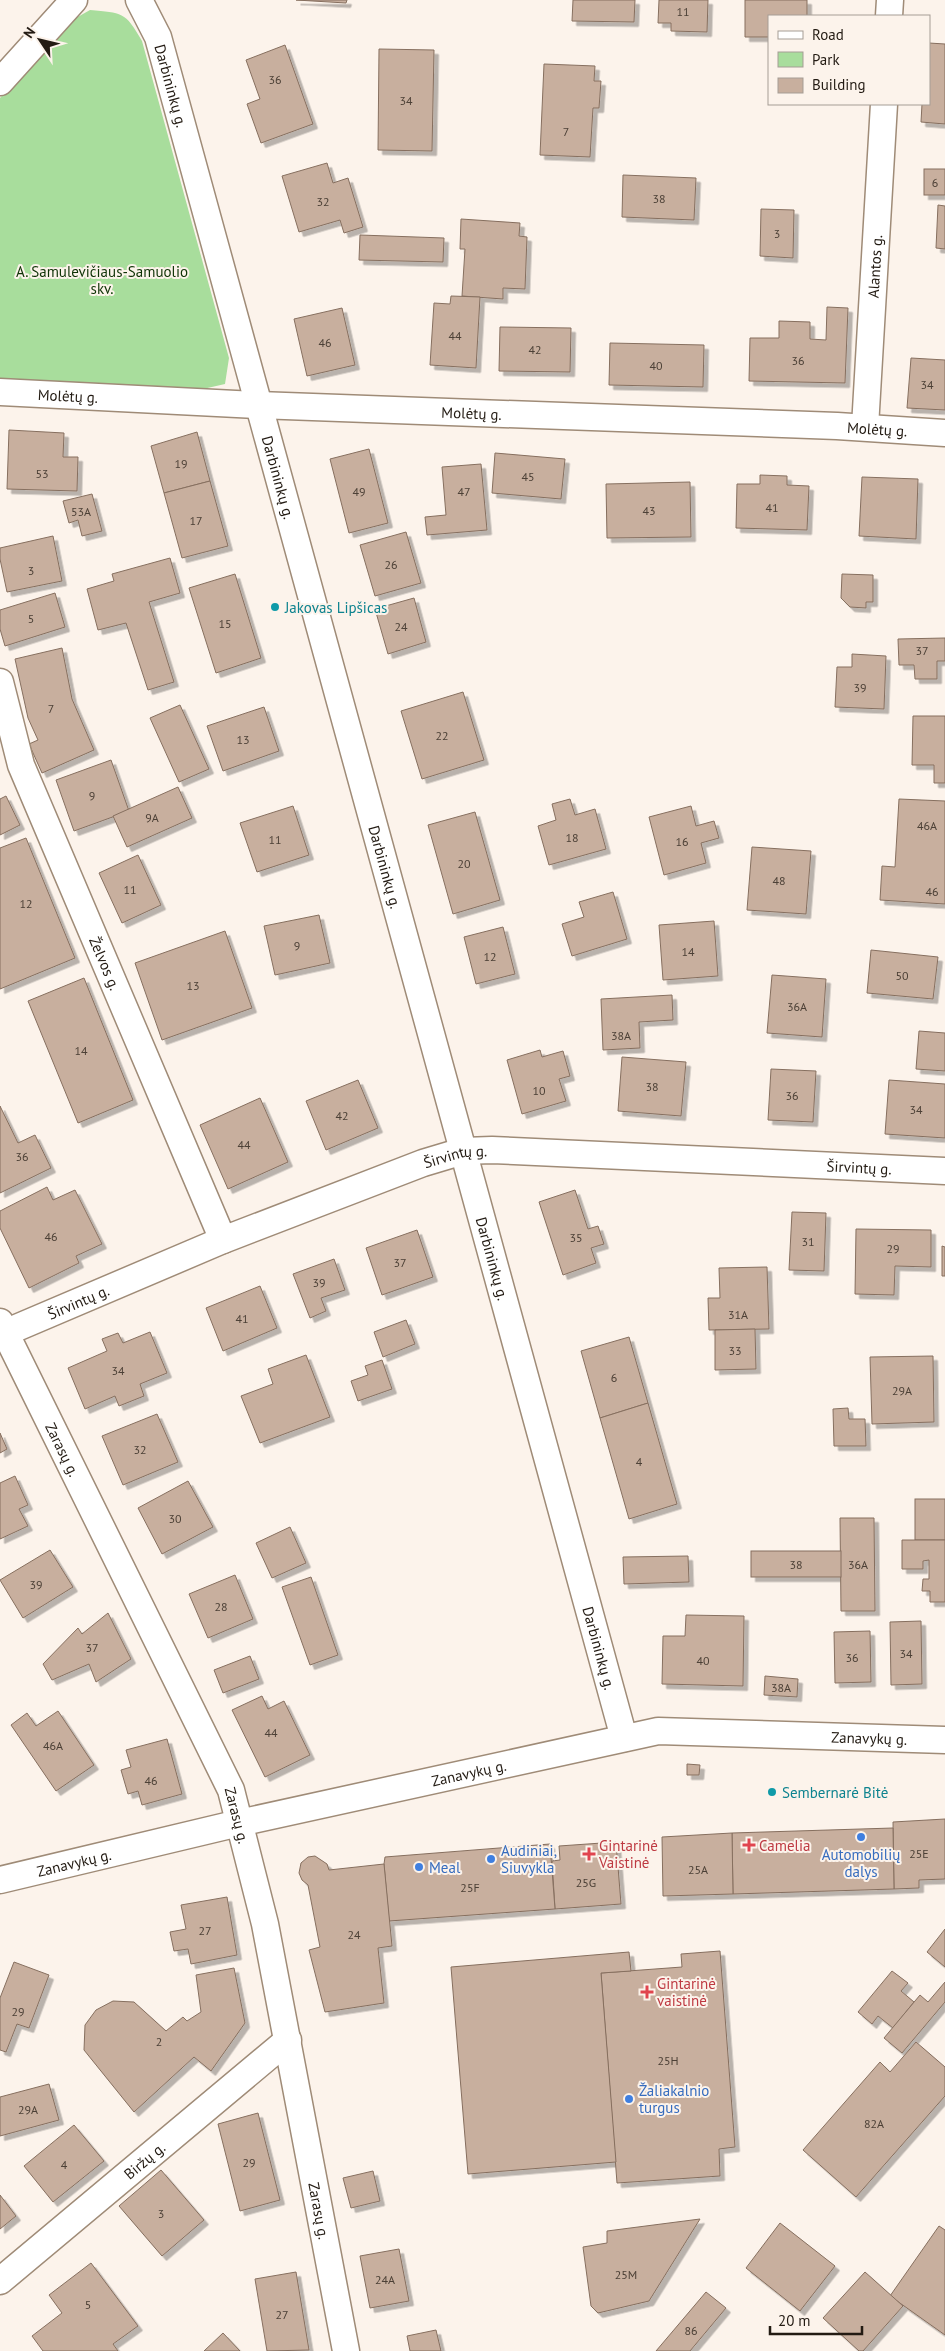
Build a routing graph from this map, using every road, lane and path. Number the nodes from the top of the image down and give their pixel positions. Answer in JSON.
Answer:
{"nodes":[{"id":1,"x":74,"y":0,"type":"edge"},
{"id":2,"x":138,"y":0,"type":"edge"},
{"id":3,"x":890,"y":0,"type":"edge"},
{"id":4,"x":890,"y":15,"type":"edge"},
{"id":5,"x":0,"y":82,"type":"edge"},
{"id":6,"x":884,"y":105,"type":"edge"},
{"id":7,"x":0,"y":392,"type":"edge"},
{"id":8,"x":258,"y":405,"type":"junction"},
{"id":9,"x":865,"y":427,"type":"junction"},
{"id":10,"x":945,"y":432,"type":"edge"},
{"id":11,"x":0,"y":682,"type":"edge"},
{"id":12,"x":463,"y":1151,"type":"junction"},
{"id":13,"x":945,"y":1171,"type":"edge"},
{"id":14,"x":223,"y":1240,"type":"junction"},
{"id":15,"x":2,"y":1330,"type":"edge"},
{"id":16,"x":624,"y":1738,"type":"junction"},
{"id":17,"x":945,"y":1740,"type":"edge"},
{"id":18,"x":239,"y":1823,"type":"junction"},
{"id":19,"x":0,"y":1880,"type":"edge"},
{"id":20,"x":288,"y":2040,"type":"junction"},
{"id":21,"x":0,"y":2281,"type":"edge"},
{"id":22,"x":346,"y":2351,"type":"edge"}],
"edges":[{"from":1,"to":5,"type":"street"},
{"from":2,"to":8,"type":"street","name":"Darbininkų g."},
{"from":3,"to":4,"type":"street"},
{"from":6,"to":9,"type":"street","name":"Alantos g."},
{"from":7,"to":8,"type":"street","name":"Molėtų g."},
{"from":8,"to":9,"type":"street","name":"Molėtų g."},
{"from":8,"to":12,"type":"street","name":"Darbininkų g."},
{"from":9,"to":10,"type":"street","name":"Molėtų g."},
{"from":11,"to":14,"type":"street","name":"Želvos g."},
{"from":12,"to":13,"type":"street","name":"Širvintų g."},
{"from":12,"to":14,"type":"street","name":"Širvintų g."},
{"from":12,"to":16,"type":"street","name":"Darbininkų g."},
{"from":14,"to":15,"type":"street","name":"Širvintų g."},
{"from":15,"to":18,"type":"street","name":"Zarasų g."},
{"from":16,"to":17,"type":"street","name":"Zanavykų g."},
{"from":16,"to":18,"type":"street","name":"Zanavykų g."},
{"from":18,"to":19,"type":"street","name":"Zanavykų g."},
{"from":18,"to":20,"type":"street","name":"Zarasų g."},
{"from":20,"to":21,"type":"street","name":"Biržų g."},
{"from":20,"to":22,"type":"street","name":"Zarasų g."}]}
